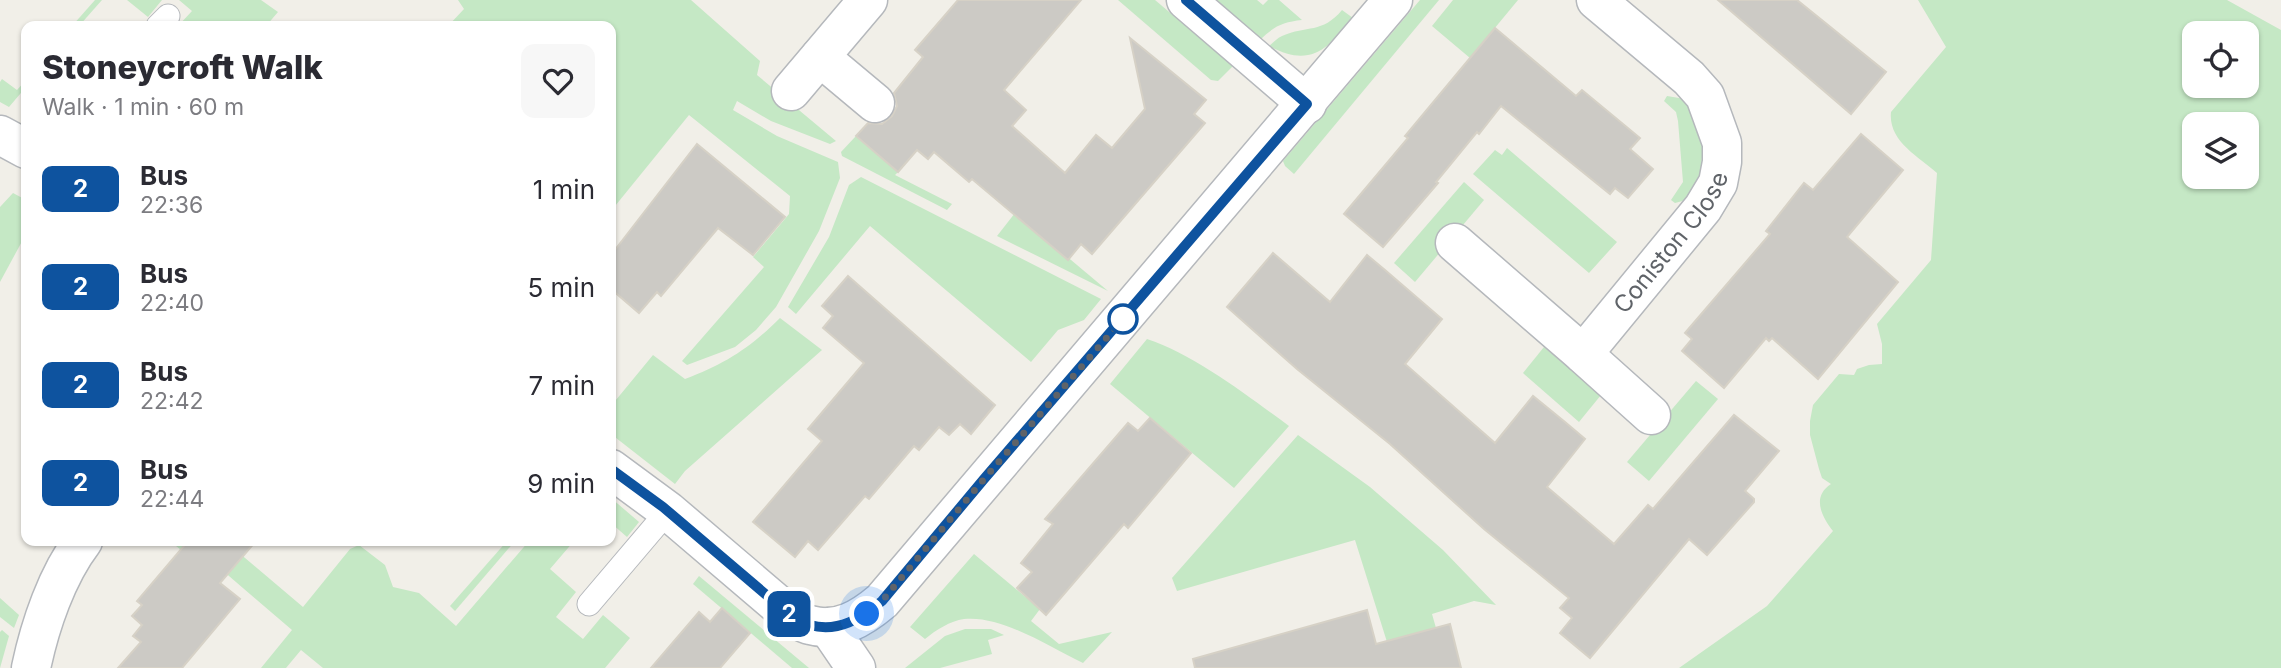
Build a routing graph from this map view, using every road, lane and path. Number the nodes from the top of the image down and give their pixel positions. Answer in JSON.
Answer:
{"nodes":[{"id":1,"x":868,"y":0,"type":"edge"},
{"id":2,"x":1186,"y":0,"type":"edge"},
{"id":3,"x":1393,"y":0,"type":"edge"},
{"id":4,"x":1596,"y":0,"type":"edge"},
{"id":5,"x":820,"y":57,"type":"junction"},
{"id":6,"x":790,"y":91,"type":"dead end"},
{"id":7,"x":875,"y":103,"type":"dead end"},
{"id":8,"x":1307,"y":104,"type":"junction"},
{"id":9,"x":0,"y":135,"type":"edge"},
{"id":10,"x":21,"y":146,"type":"edge"},
{"id":11,"x":1455,"y":243,"type":"dead end"},
{"id":12,"x":1583,"y":354,"type":"junction"},
{"id":13,"x":1651,"y":415,"type":"dead end"},
{"id":14,"x":616,"y":473,"type":"edge"},
{"id":15,"x":668,"y":511,"type":"junction"},
{"id":16,"x":79,"y":546,"type":"edge"},
{"id":17,"x":589,"y":604,"type":"dead end"},
{"id":18,"x":828,"y":627,"type":"junction"},
{"id":19,"x":31,"y":668,"type":"edge"},
{"id":20,"x":856,"y":668,"type":"edge"}],
"edges":[{"from":1,"to":5,"type":"street"},
{"from":2,"to":8,"type":"street"},
{"from":3,"to":8,"type":"street"},
{"from":4,"to":12,"type":"street","name":"Coniston Close"},
{"from":5,"to":6,"type":"street"},
{"from":5,"to":7,"type":"street"},
{"from":8,"to":18,"type":"street"},
{"from":9,"to":10,"type":"street"},
{"from":11,"to":12,"type":"street"},
{"from":12,"to":13,"type":"street"},
{"from":14,"to":15,"type":"street"},
{"from":15,"to":17,"type":"lane"},
{"from":15,"to":18,"type":"street"},
{"from":16,"to":19,"type":"street"},
{"from":18,"to":20,"type":"street"}]}
